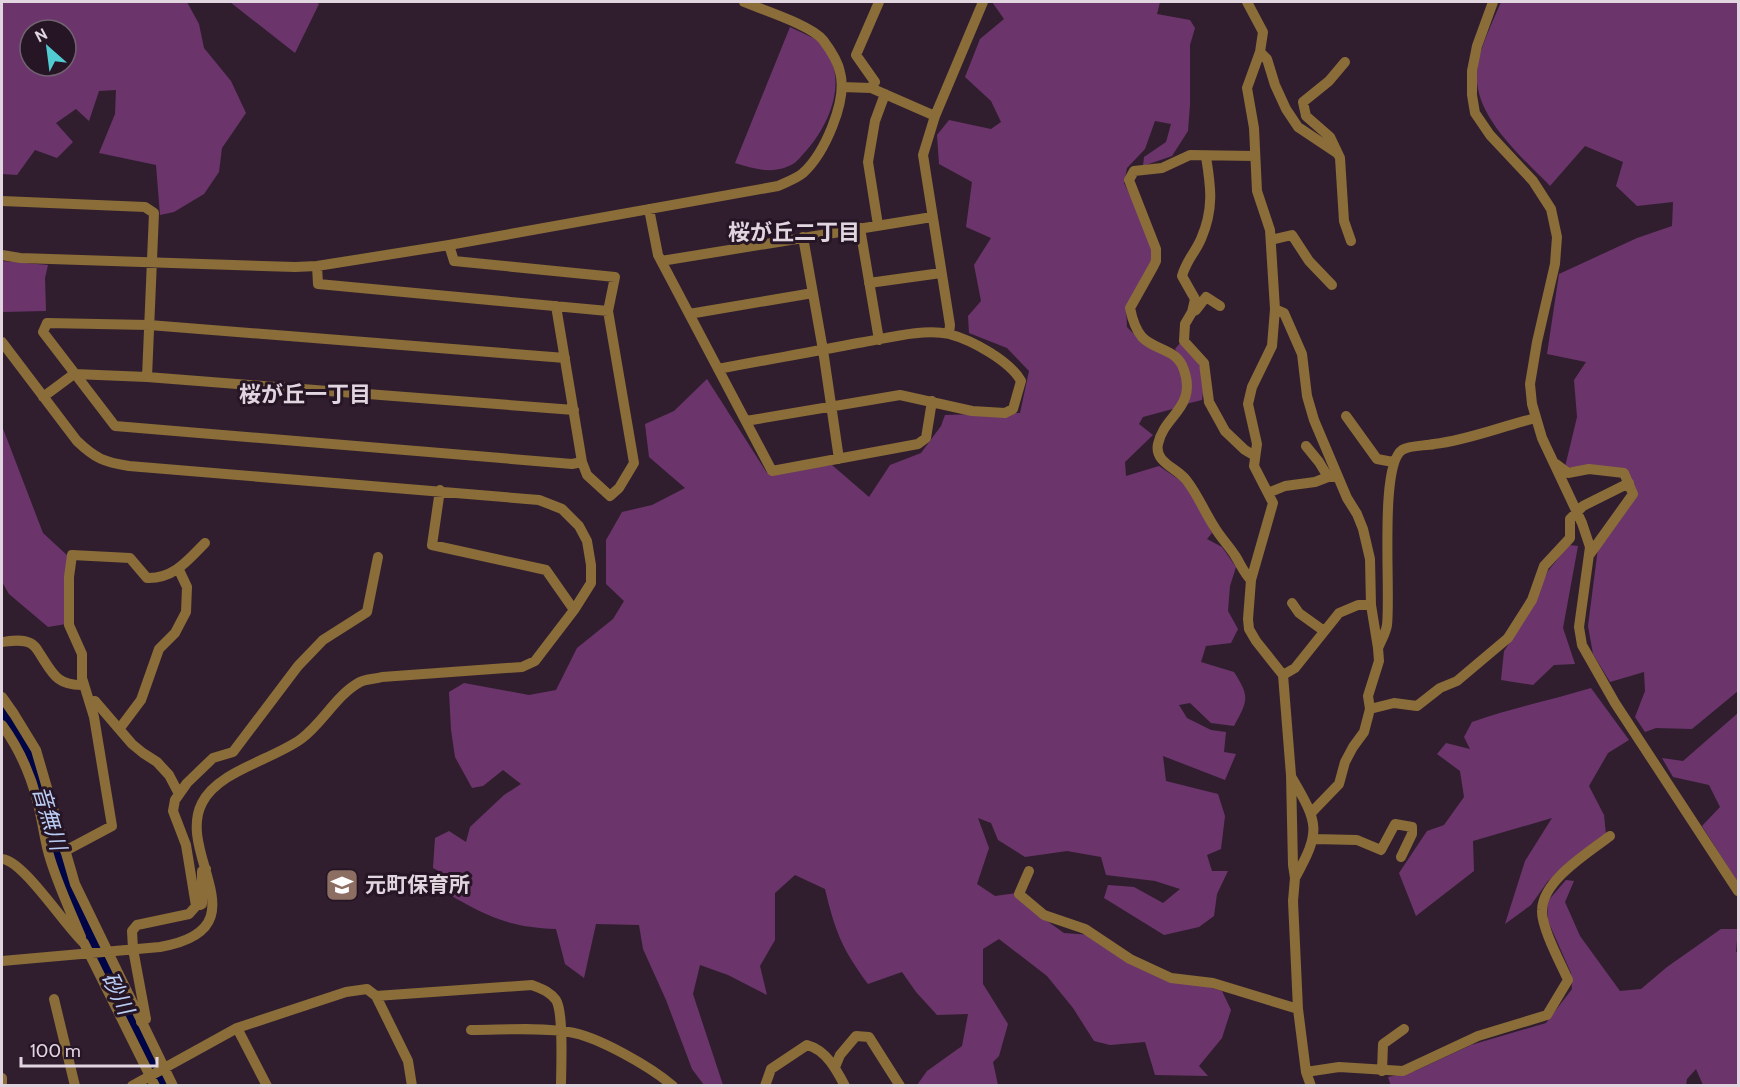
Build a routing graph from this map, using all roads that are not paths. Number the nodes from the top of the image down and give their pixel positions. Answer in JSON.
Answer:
{"nodes":[{"id":1,"x":744,"y":2,"type":"edge"},
{"id":2,"x":879,"y":2,"type":"edge"},
{"id":3,"x":982,"y":2,"type":"edge"},
{"id":4,"x":1247,"y":2,"type":"edge"},
{"id":5,"x":1493,"y":2,"type":"edge"},
{"id":6,"x":1260,"y":52,"type":"junction"},
{"id":7,"x":1345,"y":62,"type":"dead end"},
{"id":8,"x":842,"y":87,"type":"junction"},
{"id":9,"x":871,"y":88,"type":"junction"},
{"id":10,"x":885,"y":94,"type":"junction"},
{"id":11,"x":934,"y":116,"type":"junction"},
{"id":12,"x":1337,"y":153,"type":"junction"},
{"id":13,"x":1255,"y":156,"type":"junction"},
{"id":14,"x":1206,"y":157,"type":"junction"},
{"id":15,"x":2,"y":201,"type":"edge"},
{"id":16,"x":649,"y":209,"type":"junction"},
{"id":17,"x":932,"y":216,"type":"junction"},
{"id":18,"x":878,"y":225,"type":"junction"},
{"id":19,"x":860,"y":228,"type":"junction"},
{"id":20,"x":803,"y":237,"type":"junction"},
{"id":21,"x":1270,"y":240,"type":"junction"},
{"id":22,"x":1351,"y":241,"type":"dead end"},
{"id":23,"x":449,"y":245,"type":"junction"},
{"id":24,"x":2,"y":255,"type":"edge"},
{"id":25,"x":662,"y":261,"type":"junction"},
{"id":26,"x":152,"y":263,"type":"junction"},
{"id":27,"x":317,"y":266,"type":"junction"},
{"id":28,"x":941,"y":273,"type":"junction"},
{"id":29,"x":869,"y":283,"type":"junction"},
{"id":30,"x":1332,"y":285,"type":"dead end"},
{"id":31,"x":813,"y":293,"type":"junction"},
{"id":32,"x":556,"y":306,"type":"junction"},
{"id":33,"x":1220,"y":306,"type":"dead end"},
{"id":34,"x":1275,"y":309,"type":"junction"},
{"id":35,"x":609,"y":311,"type":"junction"},
{"id":36,"x":1192,"y":312,"type":"junction"},
{"id":37,"x":689,"y":314,"type":"junction"},
{"id":38,"x":149,"y":325,"type":"junction"},
{"id":39,"x":949,"y":334,"type":"junction"},
{"id":40,"x":879,"y":340,"type":"junction"},
{"id":41,"x":2,"y":342,"type":"edge"},
{"id":42,"x":823,"y":350,"type":"junction"},
{"id":43,"x":565,"y":358,"type":"junction"},
{"id":44,"x":718,"y":369,"type":"junction"},
{"id":45,"x":74,"y":374,"type":"junction"},
{"id":46,"x":147,"y":377,"type":"junction"},
{"id":47,"x":44,"y":397,"type":"junction"},
{"id":48,"x":932,"y":401,"type":"junction"},
{"id":49,"x":832,"y":406,"type":"junction"},
{"id":50,"x":574,"y":411,"type":"junction"},
{"id":51,"x":1346,"y":416,"type":"dead end"},
{"id":52,"x":1536,"y":418,"type":"junction"},
{"id":53,"x":746,"y":421,"type":"junction"},
{"id":54,"x":1306,"y":447,"type":"dead end"},
{"id":55,"x":1256,"y":456,"type":"junction"},
{"id":56,"x":839,"y":459,"type":"junction"},
{"id":57,"x":582,"y":462,"type":"junction"},
{"id":58,"x":1393,"y":462,"type":"junction"},
{"id":59,"x":1554,"y":462,"type":"junction"},
{"id":60,"x":1333,"y":477,"type":"junction"},
{"id":61,"x":1629,"y":483,"type":"junction"},
{"id":62,"x":440,"y":490,"type":"junction"},
{"id":63,"x":1268,"y":493,"type":"junction"},
{"id":64,"x":205,"y":543,"type":"dead end"},
{"id":65,"x":1590,"y":550,"type":"junction"},
{"id":66,"x":378,"y":557,"type":"dead end"},
{"id":67,"x":179,"y":570,"type":"junction"},
{"id":68,"x":1251,"y":580,"type":"junction"},
{"id":69,"x":1292,"y":603,"type":"dead end"},
{"id":70,"x":1371,"y":605,"type":"junction"},
{"id":71,"x":574,"y":610,"type":"junction"},
{"id":72,"x":1324,"y":631,"type":"junction"},
{"id":73,"x":2,"y":642,"type":"edge"},
{"id":74,"x":1378,"y":648,"type":"junction"},
{"id":75,"x":1283,"y":675,"type":"junction"},
{"id":76,"x":84,"y":684,"type":"junction"},
{"id":77,"x":2,"y":698,"type":"edge"},
{"id":78,"x":90,"y":702,"type":"junction"},
{"id":79,"x":1370,"y":709,"type":"junction"},
{"id":80,"x":2,"y":725,"type":"edge"},
{"id":81,"x":120,"y":728,"type":"junction"},
{"id":82,"x":1291,"y":775,"type":"junction"},
{"id":83,"x":179,"y":794,"type":"junction"},
{"id":84,"x":1311,"y":813,"type":"junction"},
{"id":85,"x":1610,"y":836,"type":"dead end"},
{"id":86,"x":1314,"y":839,"type":"junction"},
{"id":87,"x":65,"y":851,"type":"junction"},
{"id":88,"x":1401,"y":856,"type":"dead end"},
{"id":89,"x":2,"y":859,"type":"edge"},
{"id":90,"x":206,"y":869,"type":"junction"},
{"id":91,"x":1029,"y":871,"type":"dead end"},
{"id":92,"x":1295,"y":878,"type":"junction"},
{"id":93,"x":1738,"y":891,"type":"edge"},
{"id":94,"x":196,"y":906,"type":"junction"},
{"id":95,"x":86,"y":948,"type":"junction"},
{"id":96,"x":133,"y":949,"type":"junction"},
{"id":97,"x":109,"y":952,"type":"junction"},
{"id":98,"x":2,"y":961,"type":"edge"},
{"id":99,"x":376,"y":996,"type":"junction"},
{"id":100,"x":54,"y":999,"type":"dead end"},
{"id":101,"x":1298,"y":1008,"type":"junction"},
{"id":102,"x":141,"y":1022,"type":"junction"},
{"id":103,"x":237,"y":1028,"type":"junction"},
{"id":104,"x":1404,"y":1029,"type":"dead end"},
{"id":105,"x":471,"y":1030,"type":"dead end"},
{"id":106,"x":561,"y":1031,"type":"junction"},
{"id":107,"x":164,"y":1067,"type":"junction"},
{"id":108,"x":835,"y":1067,"type":"junction"},
{"id":109,"x":1382,"y":1071,"type":"junction"},
{"id":110,"x":1306,"y":1072,"type":"junction"},
{"id":111,"x":150,"y":1075,"type":"junction"},
{"id":112,"x":2,"y":1078,"type":"edge"},
{"id":113,"x":2,"y":1086,"type":"edge"},
{"id":114,"x":75,"y":1086,"type":"edge"},
{"id":115,"x":132,"y":1086,"type":"edge"},
{"id":116,"x":155,"y":1086,"type":"edge"},
{"id":117,"x":173,"y":1086,"type":"edge"},
{"id":118,"x":267,"y":1086,"type":"edge"},
{"id":119,"x":412,"y":1086,"type":"edge"},
{"id":120,"x":561,"y":1086,"type":"edge"},
{"id":121,"x":673,"y":1086,"type":"edge"},
{"id":122,"x":765,"y":1086,"type":"edge"},
{"id":123,"x":845,"y":1086,"type":"edge"},
{"id":124,"x":900,"y":1086,"type":"edge"},
{"id":125,"x":1311,"y":1086,"type":"edge"}],
"edges":[{"from":1,"to":8,"type":"street"},
{"from":2,"to":9,"type":"street"},
{"from":3,"to":11,"type":"street"},
{"from":4,"to":6,"type":"street"},
{"from":5,"to":52,"type":"street"},
{"from":6,"to":12,"type":"street"},
{"from":6,"to":13,"type":"street"},
{"from":7,"to":12,"type":"street"},
{"from":8,"to":9,"type":"street"},
{"from":8,"to":16,"type":"street"},
{"from":9,"to":10,"type":"street"},
{"from":10,"to":11,"type":"street"},
{"from":10,"to":18,"type":"street"},
{"from":11,"to":17,"type":"street"},
{"from":12,"to":22,"type":"street"},
{"from":13,"to":14,"type":"street"},
{"from":13,"to":21,"type":"street"},
{"from":14,"to":36,"type":"street"},
{"from":14,"to":68,"type":"street"},
{"from":15,"to":26,"type":"street"},
{"from":16,"to":23,"type":"street"},
{"from":16,"to":25,"type":"street"},
{"from":17,"to":18,"type":"street"},
{"from":17,"to":28,"type":"street"},
{"from":18,"to":19,"type":"street"},
{"from":19,"to":20,"type":"street"},
{"from":19,"to":29,"type":"street"},
{"from":20,"to":25,"type":"street"},
{"from":20,"to":31,"type":"street"},
{"from":21,"to":30,"type":"street"},
{"from":21,"to":34,"type":"street"},
{"from":23,"to":27,"type":"street"},
{"from":23,"to":35,"type":"street"},
{"from":24,"to":26,"type":"street"},
{"from":25,"to":37,"type":"street"},
{"from":26,"to":27,"type":"street"},
{"from":26,"to":38,"type":"street"},
{"from":27,"to":32,"type":"street"},
{"from":28,"to":29,"type":"street"},
{"from":28,"to":39,"type":"street"},
{"from":29,"to":40,"type":"street"},
{"from":31,"to":37,"type":"street"},
{"from":31,"to":42,"type":"street"},
{"from":32,"to":35,"type":"street"},
{"from":32,"to":43,"type":"street"},
{"from":33,"to":36,"type":"street"},
{"from":34,"to":55,"type":"street"},
{"from":34,"to":60,"type":"street"},
{"from":35,"to":57,"type":"street"},
{"from":36,"to":55,"type":"street"},
{"from":37,"to":44,"type":"street"},
{"from":38,"to":43,"type":"street"},
{"from":38,"to":45,"type":"street"},
{"from":38,"to":46,"type":"street"},
{"from":39,"to":40,"type":"street"},
{"from":39,"to":48,"type":"street"},
{"from":40,"to":42,"type":"street"},
{"from":41,"to":47,"type":"street"},
{"from":42,"to":44,"type":"street"},
{"from":42,"to":49,"type":"street"},
{"from":43,"to":50,"type":"street"},
{"from":44,"to":53,"type":"street"},
{"from":45,"to":46,"type":"street"},
{"from":45,"to":47,"type":"street"},
{"from":45,"to":57,"type":"street"},
{"from":46,"to":50,"type":"street"},
{"from":47,"to":62,"type":"street"},
{"from":48,"to":49,"type":"street"},
{"from":48,"to":56,"type":"street"},
{"from":49,"to":53,"type":"street"},
{"from":49,"to":56,"type":"street"},
{"from":50,"to":57,"type":"street"},
{"from":51,"to":58,"type":"street"},
{"from":52,"to":58,"type":"street"},
{"from":52,"to":59,"type":"street"},
{"from":53,"to":56,"type":"street"},
{"from":54,"to":60,"type":"street"},
{"from":55,"to":63,"type":"street"},
{"from":58,"to":74,"type":"street"},
{"from":59,"to":61,"type":"street"},
{"from":59,"to":65,"type":"street"},
{"from":60,"to":63,"type":"street"},
{"from":60,"to":70,"type":"street"},
{"from":61,"to":65,"type":"street"},
{"from":61,"to":79,"type":"street"},
{"from":62,"to":71,"type":"street"},
{"from":62,"to":71,"type":"street"},
{"from":63,"to":68,"type":"street"},
{"from":64,"to":67,"type":"street"},
{"from":65,"to":93,"type":"street"},
{"from":66,"to":83,"type":"street"},
{"from":67,"to":76,"type":"street"},
{"from":67,"to":81,"type":"street"},
{"from":68,"to":75,"type":"street"},
{"from":69,"to":72,"type":"street"},
{"from":70,"to":72,"type":"street"},
{"from":70,"to":74,"type":"street"},
{"from":71,"to":90,"type":"street"},
{"from":72,"to":75,"type":"street"},
{"from":73,"to":76,"type":"street"},
{"from":74,"to":79,"type":"street"},
{"from":75,"to":82,"type":"street"},
{"from":76,"to":78,"type":"street"},
{"from":77,"to":87,"type":"street"},
{"from":78,"to":81,"type":"street"},
{"from":78,"to":87,"type":"street"},
{"from":79,"to":84,"type":"street"},
{"from":80,"to":95,"type":"street"},
{"from":81,"to":83,"type":"street"},
{"from":82,"to":84,"type":"street"},
{"from":82,"to":92,"type":"street"},
{"from":83,"to":94,"type":"street"},
{"from":84,"to":86,"type":"street"},
{"from":85,"to":109,"type":"street"},
{"from":86,"to":88,"type":"street"},
{"from":86,"to":92,"type":"street"},
{"from":87,"to":97,"type":"street"},
{"from":89,"to":95,"type":"street"},
{"from":90,"to":94,"type":"street"},
{"from":90,"to":96,"type":"street"},
{"from":91,"to":101,"type":"street"},
{"from":92,"to":101,"type":"street"},
{"from":94,"to":96,"type":"street"},
{"from":95,"to":97,"type":"street"},
{"from":95,"to":98,"type":"street"},
{"from":95,"to":111,"type":"street"},
{"from":96,"to":97,"type":"street"},
{"from":96,"to":102,"type":"street"},
{"from":97,"to":102,"type":"street"},
{"from":99,"to":103,"type":"street"},
{"from":99,"to":106,"type":"street"},
{"from":99,"to":119,"type":"street"},
{"from":100,"to":114,"type":"street"},
{"from":101,"to":110,"type":"street"},
{"from":102,"to":107,"type":"street"},
{"from":103,"to":107,"type":"street"},
{"from":103,"to":118,"type":"street"},
{"from":104,"to":109,"type":"street"},
{"from":105,"to":106,"type":"street"},
{"from":106,"to":120,"type":"street"},
{"from":106,"to":121,"type":"street"},
{"from":107,"to":111,"type":"street"},
{"from":107,"to":117,"type":"street"},
{"from":108,"to":122,"type":"street"},
{"from":108,"to":123,"type":"street"},
{"from":108,"to":124,"type":"street"},
{"from":109,"to":110,"type":"street"},
{"from":110,"to":125,"type":"street"},
{"from":111,"to":115,"type":"street"},
{"from":111,"to":116,"type":"street"},
{"from":112,"to":113,"type":"street"}]}
